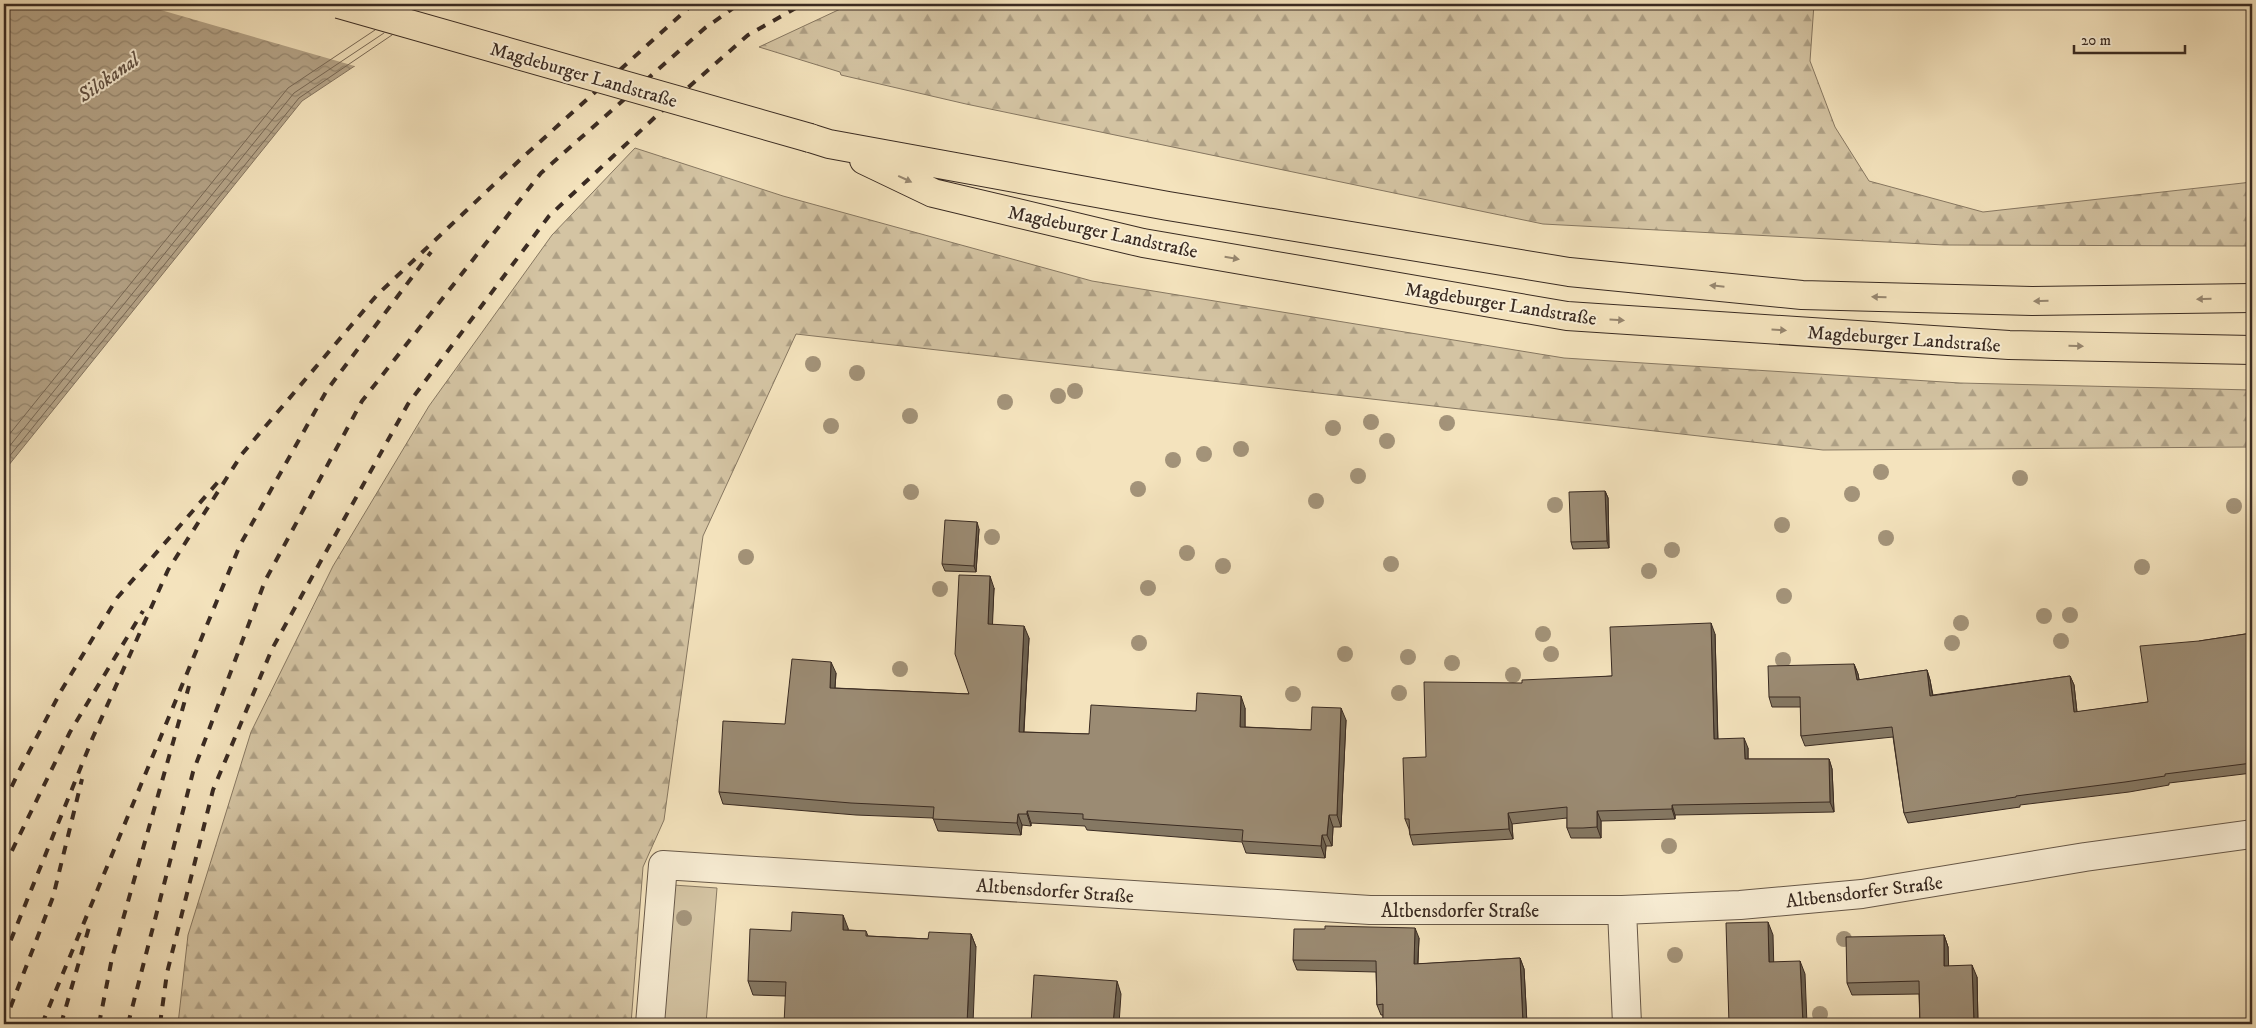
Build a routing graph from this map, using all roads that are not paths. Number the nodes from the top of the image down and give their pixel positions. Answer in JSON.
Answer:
{"nodes":[{"id":1,"x":339,"y":4,"type":"edge"},
{"id":2,"x":819,"y":141,"type":"junction"},
{"id":3,"x":2252,"y":298,"type":"edge"},
{"id":4,"x":2252,"y":350,"type":"edge"},
{"id":5,"x":2252,"y":834,"type":"edge"},
{"id":6,"x":1622,"y":910,"type":"junction"},
{"id":7,"x":650,"y":1024,"type":"edge"},
{"id":8,"x":1627,"y":1024,"type":"edge"}],
"edges":[{"from":1,"to":2,"type":"main road","name":"Magdeburger Landstraße","bridge":true},
{"from":3,"to":2,"type":"main road","name":"Magdeburger Landstraße","one_way":true},
{"from":2,"to":4,"type":"main road","name":"Magdeburger Landstraße","one_way":true},
{"from":5,"to":6,"type":"street","name":"Altbensdorfer Straße"},
{"from":6,"to":7,"type":"street","name":"Altbensdorfer Straße"},
{"from":6,"to":8,"type":"street"}]}
